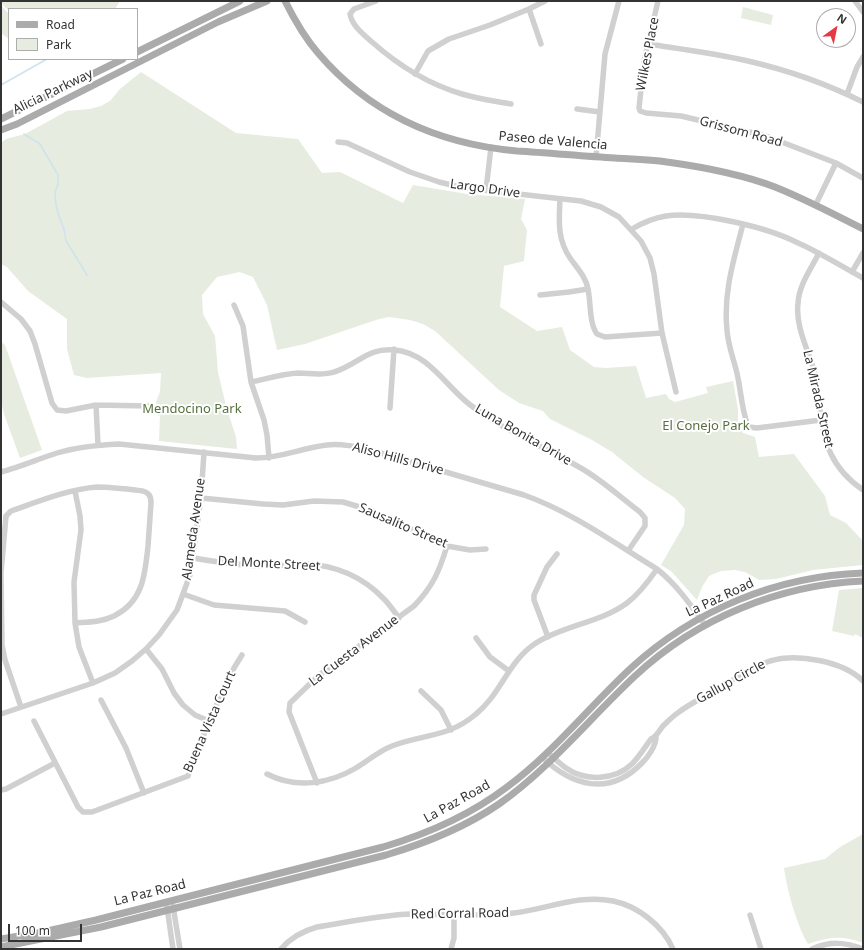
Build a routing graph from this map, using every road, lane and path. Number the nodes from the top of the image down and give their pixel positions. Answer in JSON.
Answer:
{"nodes":[{"id":1,"x":240,"y":1,"type":"edge"},
{"id":2,"x":267,"y":1,"type":"edge"},
{"id":3,"x":284,"y":1,"type":"edge"},
{"id":4,"x":376,"y":1,"type":"edge"},
{"id":5,"x":546,"y":1,"type":"edge"},
{"id":6,"x":618,"y":1,"type":"edge"},
{"id":7,"x":658,"y":1,"type":"edge"},
{"id":8,"x":855,"y":1,"type":"edge"},
{"id":9,"x":529,"y":9,"type":"junction"},
{"id":10,"x":863,"y":12,"type":"edge"},
{"id":11,"x":172,"y":35,"type":"junction"},
{"id":12,"x":177,"y":44,"type":"junction"},
{"id":13,"x":542,"y":44,"type":"dead end"},
{"id":14,"x":648,"y":44,"type":"junction"},
{"id":15,"x":138,"y":52,"type":"edge"},
{"id":16,"x":863,"y":57,"type":"edge"},
{"id":17,"x":121,"y":60,"type":"edge"},
{"id":18,"x":415,"y":74,"type":"junction"},
{"id":19,"x":846,"y":94,"type":"junction"},
{"id":20,"x":863,"y":102,"type":"edge"},
{"id":21,"x":511,"y":104,"type":"dead end"},
{"id":22,"x":639,"y":108,"type":"joint"},
{"id":23,"x":577,"y":109,"type":"dead end"},
{"id":24,"x":600,"y":112,"type":"junction"},
{"id":25,"x":1,"y":119,"type":"edge"},
{"id":26,"x":1,"y":130,"type":"edge"},
{"id":27,"x":338,"y":142,"type":"dead end"},
{"id":28,"x":491,"y":147,"type":"junction"},
{"id":29,"x":596,"y":157,"type":"junction"},
{"id":30,"x":836,"y":163,"type":"junction"},
{"id":31,"x":863,"y":178,"type":"edge"},
{"id":32,"x":486,"y":190,"type":"junction"},
{"id":33,"x":560,"y":198,"type":"junction"},
{"id":34,"x":816,"y":204,"type":"junction"},
{"id":35,"x":743,"y":224,"type":"junction"},
{"id":36,"x":632,"y":229,"type":"junction"},
{"id":37,"x":863,"y":229,"type":"edge"},
{"id":38,"x":819,"y":253,"type":"junction"},
{"id":39,"x":863,"y":253,"type":"edge"},
{"id":40,"x":852,"y":272,"type":"junction"},
{"id":41,"x":863,"y":278,"type":"edge"},
{"id":42,"x":588,"y":289,"type":"junction"},
{"id":43,"x":540,"y":295,"type":"dead end"},
{"id":44,"x":1,"y":302,"type":"edge"},
{"id":45,"x":234,"y":305,"type":"dead end"},
{"id":46,"x":662,"y":333,"type":"junction"},
{"id":47,"x":394,"y":350,"type":"junction"},
{"id":48,"x":251,"y":382,"type":"junction"},
{"id":49,"x":676,"y":392,"type":"dead end"},
{"id":50,"x":96,"y":405,"type":"junction"},
{"id":51,"x":148,"y":406,"type":"dead end"},
{"id":52,"x":390,"y":408,"type":"dead end"},
{"id":53,"x":821,"y":420,"type":"junction"},
{"id":54,"x":98,"y":445,"type":"junction"},
{"id":55,"x":204,"y":452,"type":"junction"},
{"id":56,"x":269,"y":458,"type":"junction"},
{"id":57,"x":1,"y":472,"type":"edge"},
{"id":58,"x":863,"y":490,"type":"edge"},
{"id":59,"x":75,"y":491,"type":"junction"},
{"id":60,"x":201,"y":498,"type":"junction"},
{"id":61,"x":447,"y":546,"type":"junction"},
{"id":62,"x":486,"y":549,"type":"dead end"},
{"id":63,"x":628,"y":551,"type":"junction"},
{"id":64,"x":558,"y":554,"type":"dead end"},
{"id":65,"x":193,"y":558,"type":"junction"},
{"id":66,"x":657,"y":569,"type":"junction"},
{"id":67,"x":863,"y":573,"type":"edge"},
{"id":68,"x":863,"y":581,"type":"edge"},
{"id":69,"x":184,"y":594,"type":"junction"},
{"id":70,"x":399,"y":618,"type":"junction"},
{"id":71,"x":700,"y":618,"type":"junction"},
{"id":72,"x":305,"y":622,"type":"dead end"},
{"id":73,"x":75,"y":623,"type":"junction"},
{"id":74,"x":705,"y":625,"type":"junction"},
{"id":75,"x":548,"y":637,"type":"junction"},
{"id":76,"x":476,"y":638,"type":"dead end"},
{"id":77,"x":1,"y":645,"type":"edge"},
{"id":78,"x":146,"y":649,"type":"junction"},
{"id":79,"x":242,"y":655,"type":"dead end"},
{"id":80,"x":509,"y":671,"type":"junction"},
{"id":81,"x":863,"y":681,"type":"edge"},
{"id":82,"x":93,"y":683,"type":"junction"},
{"id":83,"x":421,"y":691,"type":"dead end"},
{"id":84,"x":101,"y":700,"type":"dead end"},
{"id":85,"x":21,"y":707,"type":"junction"},
{"id":86,"x":1,"y":714,"type":"edge"},
{"id":87,"x":34,"y":721,"type":"dead end"},
{"id":88,"x":209,"y":721,"type":"junction"},
{"id":89,"x":451,"y":730,"type":"junction"},
{"id":90,"x":545,"y":754,"type":"junction"},
{"id":91,"x":551,"y":760,"type":"junction"},
{"id":92,"x":55,"y":763,"type":"junction"},
{"id":93,"x":268,"y":774,"type":"dead end"},
{"id":94,"x":317,"y":783,"type":"junction"},
{"id":95,"x":1,"y":790,"type":"edge"},
{"id":96,"x":144,"y":793,"type":"junction"},
{"id":97,"x":169,"y":901,"type":"junction"},
{"id":98,"x":170,"y":909,"type":"junction"},
{"id":99,"x":454,"y":914,"type":"junction"},
{"id":100,"x":750,"y":915,"type":"dead end"},
{"id":101,"x":1,"y":939,"type":"edge"},
{"id":102,"x":1,"y":947,"type":"edge"},
{"id":103,"x":173,"y":949,"type":"edge"},
{"id":104,"x":180,"y":949,"type":"edge"},
{"id":105,"x":281,"y":949,"type":"edge"},
{"id":106,"x":452,"y":949,"type":"edge"},
{"id":107,"x":673,"y":949,"type":"edge"},
{"id":108,"x":761,"y":949,"type":"edge"},
{"id":109,"x":812,"y":949,"type":"edge"},
{"id":110,"x":863,"y":949,"type":"edge"}],
"edges":[{"from":1,"to":11,"type":"main road"},
{"from":2,"to":12,"type":"main road","name":"Alicia Parkway"},
{"from":3,"to":28,"type":"main road","name":"Paseo de Valencia"},
{"from":4,"to":18,"type":"street"},
{"from":5,"to":9,"type":"street"},
{"from":6,"to":24,"type":"street"},
{"from":7,"to":14,"type":"street","name":"Wilkes Place"},
{"from":8,"to":10,"type":"street"},
{"from":9,"to":13,"type":"street"},
{"from":9,"to":18,"type":"street"},
{"from":11,"to":12,"type":"main road"},
{"from":11,"to":15,"type":"main road"},
{"from":12,"to":26,"type":"main road","name":"Alicia Parkway"},
{"from":14,"to":19,"type":"street"},
{"from":14,"to":22,"type":"street","name":"Wilkes Place"},
{"from":16,"to":19,"type":"street"},
{"from":17,"to":25,"type":"main road","name":"Alicia Parkway"},
{"from":18,"to":21,"type":"street"},
{"from":19,"to":20,"type":"street"},
{"from":22,"to":30,"type":"street","name":"Grissom Road"},
{"from":23,"to":24,"type":"street"},
{"from":24,"to":29,"type":"street"},
{"from":27,"to":32,"type":"street","name":"Largo Drive"},
{"from":28,"to":29,"type":"main road","name":"Paseo de Valencia"},
{"from":28,"to":32,"type":"street"},
{"from":29,"to":34,"type":"main road","name":"Paseo de Valencia"},
{"from":30,"to":31,"type":"street","name":"Grissom Road"},
{"from":30,"to":34,"type":"street"},
{"from":32,"to":33,"type":"street","name":"Largo Drive"},
{"from":33,"to":36,"type":"street","name":"Largo Drive"},
{"from":33,"to":42,"type":"street"},
{"from":34,"to":37,"type":"main road","name":"Paseo de Valencia"},
{"from":35,"to":36,"type":"street"},
{"from":35,"to":38,"type":"street"},
{"from":35,"to":53,"type":"street"},
{"from":36,"to":46,"type":"street","name":"Largo Drive"},
{"from":38,"to":40,"type":"street"},
{"from":38,"to":53,"type":"street","name":"La Mirada Street"},
{"from":39,"to":40,"type":"street"},
{"from":40,"to":41,"type":"street"},
{"from":42,"to":43,"type":"street"},
{"from":42,"to":46,"type":"street"},
{"from":44,"to":50,"type":"street"},
{"from":45,"to":48,"type":"street"},
{"from":46,"to":49,"type":"street","name":"Largo Drive"},
{"from":47,"to":48,"type":"street","name":"Luna Bonita Drive"},
{"from":47,"to":52,"type":"street"},
{"from":47,"to":63,"type":"street","name":"Luna Bonita Drive"},
{"from":48,"to":56,"type":"street"},
{"from":50,"to":51,"type":"street"},
{"from":50,"to":54,"type":"street"},
{"from":53,"to":58,"type":"street","name":"La Mirada Street"},
{"from":54,"to":55,"type":"street","name":"Aliso Hills Drive"},
{"from":54,"to":57,"type":"street","name":"Aliso Hills Drive"},
{"from":55,"to":56,"type":"street","name":"Aliso Hills Drive"},
{"from":55,"to":60,"type":"street","name":"Alameda Avenue"},
{"from":56,"to":63,"type":"street","name":"Aliso Hills Drive"},
{"from":59,"to":73,"type":"street"},
{"from":59,"to":73,"type":"street"},
{"from":59,"to":77,"type":"street"},
{"from":60,"to":61,"type":"street","name":"Sausalito Street"},
{"from":60,"to":65,"type":"street","name":"Alameda Avenue"},
{"from":61,"to":62,"type":"street","name":"Sausalito Street"},
{"from":61,"to":70,"type":"street","name":"La Cuesta Avenue"},
{"from":63,"to":66,"type":"street","name":"Aliso Hills Drive"},
{"from":64,"to":75,"type":"street"},
{"from":65,"to":69,"type":"street","name":"Alameda Avenue"},
{"from":65,"to":70,"type":"street","name":"Del Monte Street"},
{"from":66,"to":71,"type":"street","name":"Aliso Hills Drive"},
{"from":66,"to":75,"type":"street"},
{"from":67,"to":71,"type":"main road","name":"La Paz Road"},
{"from":68,"to":74,"type":"main road","name":"La Paz Road"},
{"from":69,"to":72,"type":"street"},
{"from":69,"to":78,"type":"street","name":"Alameda Avenue"},
{"from":70,"to":94,"type":"street","name":"La Cuesta Avenue"},
{"from":71,"to":74,"type":"street","name":"Aliso Hills Drive"},
{"from":71,"to":90,"type":"main road","name":"La Paz Road"},
{"from":73,"to":82,"type":"street"},
{"from":74,"to":91,"type":"main road","name":"La Paz Road"},
{"from":75,"to":80,"type":"street"},
{"from":76,"to":80,"type":"street"},
{"from":77,"to":85,"type":"street"},
{"from":78,"to":82,"type":"street","name":"Alameda Avenue"},
{"from":78,"to":88,"type":"street"},
{"from":79,"to":88,"type":"street","name":"Buena Vista Court"},
{"from":80,"to":89,"type":"street"},
{"from":81,"to":91,"type":"street","name":"Gallup Circle"},
{"from":82,"to":85,"type":"street","name":"Alameda Avenue"},
{"from":83,"to":89,"type":"street"},
{"from":84,"to":96,"type":"street"},
{"from":85,"to":86,"type":"street","name":"Alameda Avenue"},
{"from":87,"to":92,"type":"street"},
{"from":88,"to":96,"type":"street","name":"Buena Vista Court"},
{"from":89,"to":94,"type":"street"},
{"from":90,"to":91,"type":"street","name":"Gallup Circle"},
{"from":90,"to":97,"type":"main road","name":"La Paz Road"},
{"from":91,"to":98,"type":"main road","name":"La Paz Road"},
{"from":92,"to":95,"type":"street"},
{"from":92,"to":96,"type":"street","name":"Buena Vista Court"},
{"from":93,"to":94,"type":"street"},
{"from":97,"to":98,"type":"street"},
{"from":97,"to":101,"type":"main road","name":"La Paz Road"},
{"from":98,"to":102,"type":"main road","name":"La Paz Road"},
{"from":98,"to":103,"type":"street"},
{"from":98,"to":104,"type":"street"},
{"from":99,"to":105,"type":"street","name":"Red Corral Road"},
{"from":99,"to":106,"type":"street"},
{"from":99,"to":107,"type":"street","name":"Red Corral Road"},
{"from":100,"to":108,"type":"street"},
{"from":109,"to":110,"type":"street"}]}
